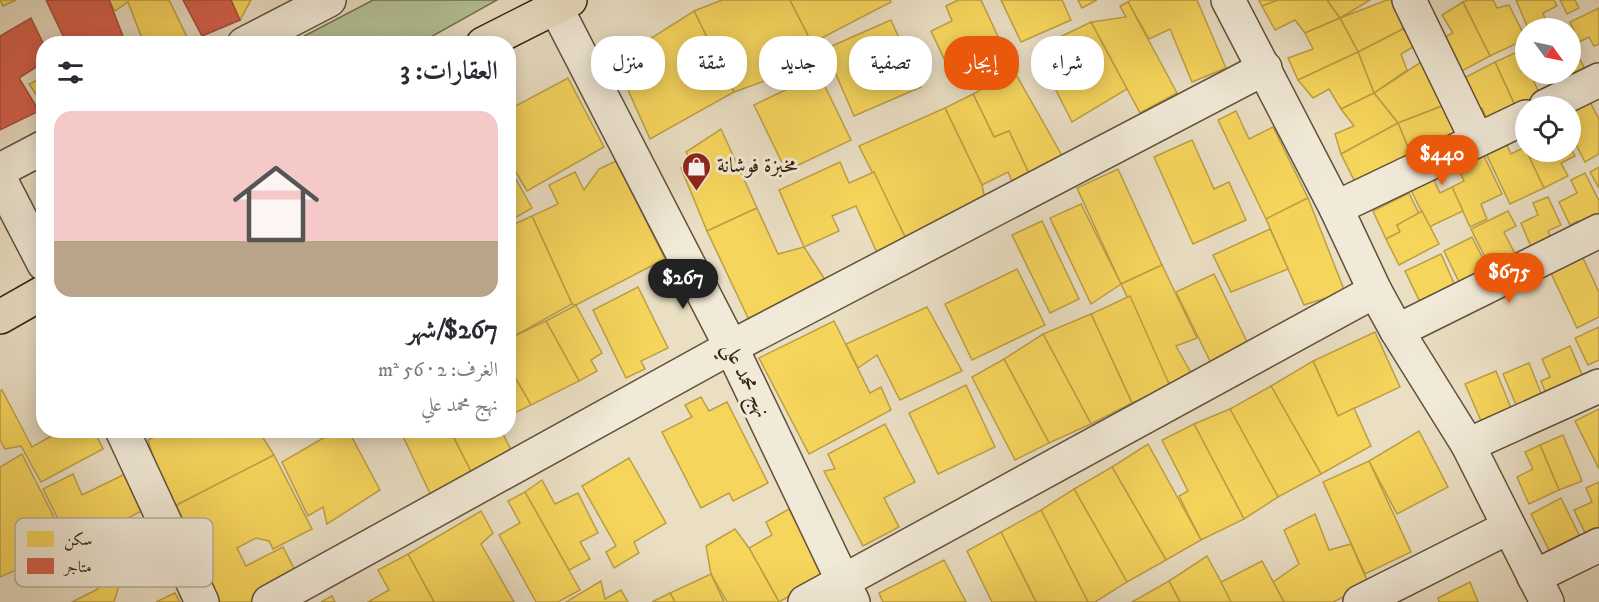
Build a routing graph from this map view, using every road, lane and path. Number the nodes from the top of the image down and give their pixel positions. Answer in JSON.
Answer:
{"nodes":[{"id":1,"x":328,"y":0,"type":"edge"},
{"id":2,"x":1228,"y":0,"type":"edge"},
{"id":3,"x":559,"y":2,"type":"edge"},
{"id":4,"x":1417,"y":3,"type":"edge"},
{"id":5,"x":259,"y":36,"type":"edge"},
{"id":6,"x":497,"y":36,"type":"edge"},
{"id":7,"x":1265,"y":68,"type":"junction"},
{"id":8,"x":1599,"y":80,"type":"edge"},
{"id":9,"x":1566,"y":96,"type":"edge"},
{"id":10,"x":1515,"y":122,"type":"edge"},
{"id":11,"x":1477,"y":140,"type":"junction"},
{"id":12,"x":36,"y":151,"type":"edge"},
{"id":13,"x":0,"y":170,"type":"edge"},
{"id":14,"x":0,"y":179,"type":"edge"},
{"id":15,"x":1336,"y":208,"type":"junction"},
{"id":16,"x":1599,"y":231,"type":"edge"},
{"id":17,"x":36,"y":249,"type":"edge"},
{"id":18,"x":1375,"y":291,"type":"junction"},
{"id":19,"x":36,"y":297,"type":"edge"},
{"id":20,"x":0,"y":317,"type":"edge"},
{"id":21,"x":1397,"y":331,"type":"junction"},
{"id":22,"x":731,"y":347,"type":"junction"},
{"id":23,"x":1599,"y":387,"type":"edge"},
{"id":24,"x":126,"y":438,"type":"edge"},
{"id":25,"x":1468,"y":445,"type":"junction"},
{"id":26,"x":162,"y":518,"type":"edge"},
{"id":27,"x":1509,"y":527,"type":"junction"},
{"id":28,"x":1599,"y":545,"type":"edge"},
{"id":29,"x":194,"y":587,"type":"edge"},
{"id":30,"x":1540,"y":589,"type":"edge"},
{"id":31,"x":848,"y":592,"type":"edge"},
{"id":32,"x":1373,"y":599,"type":"edge"},
{"id":33,"x":201,"y":602,"type":"edge"},
{"id":34,"x":269,"y":602,"type":"edge"},
{"id":35,"x":805,"y":602,"type":"edge"}],
"edges":[{"from":1,"to":5,"type":"street"},
{"from":2,"to":7,"type":"street"},
{"from":3,"to":6,"type":"main road"},
{"from":3,"to":22,"type":"street","name":"نهج محمد علي"},
{"from":4,"to":11,"type":"street"},
{"from":7,"to":15,"type":"street"},
{"from":7,"to":22,"type":"street"},
{"from":8,"to":9,"type":"street"},
{"from":10,"to":11,"type":"street"},
{"from":11,"to":15,"type":"street"},
{"from":12,"to":13,"type":"street"},
{"from":14,"to":17,"type":"street"},
{"from":15,"to":18,"type":"street"},
{"from":16,"to":21,"type":"street"},
{"from":18,"to":21,"type":"street"},
{"from":18,"to":31,"type":"street"},
{"from":19,"to":20,"type":"main road"},
{"from":21,"to":25,"type":"street"},
{"from":22,"to":31,"type":"street","name":"نهج محمد علي"},
{"from":22,"to":34,"type":"street"},
{"from":23,"to":25,"type":"street"},
{"from":24,"to":26,"type":"street"},
{"from":25,"to":27,"type":"street"},
{"from":27,"to":30,"type":"street"},
{"from":27,"to":32,"type":"street"},
{"from":28,"to":30,"type":"street"},
{"from":29,"to":33,"type":"street"},
{"from":31,"to":35,"type":"street"}]}
